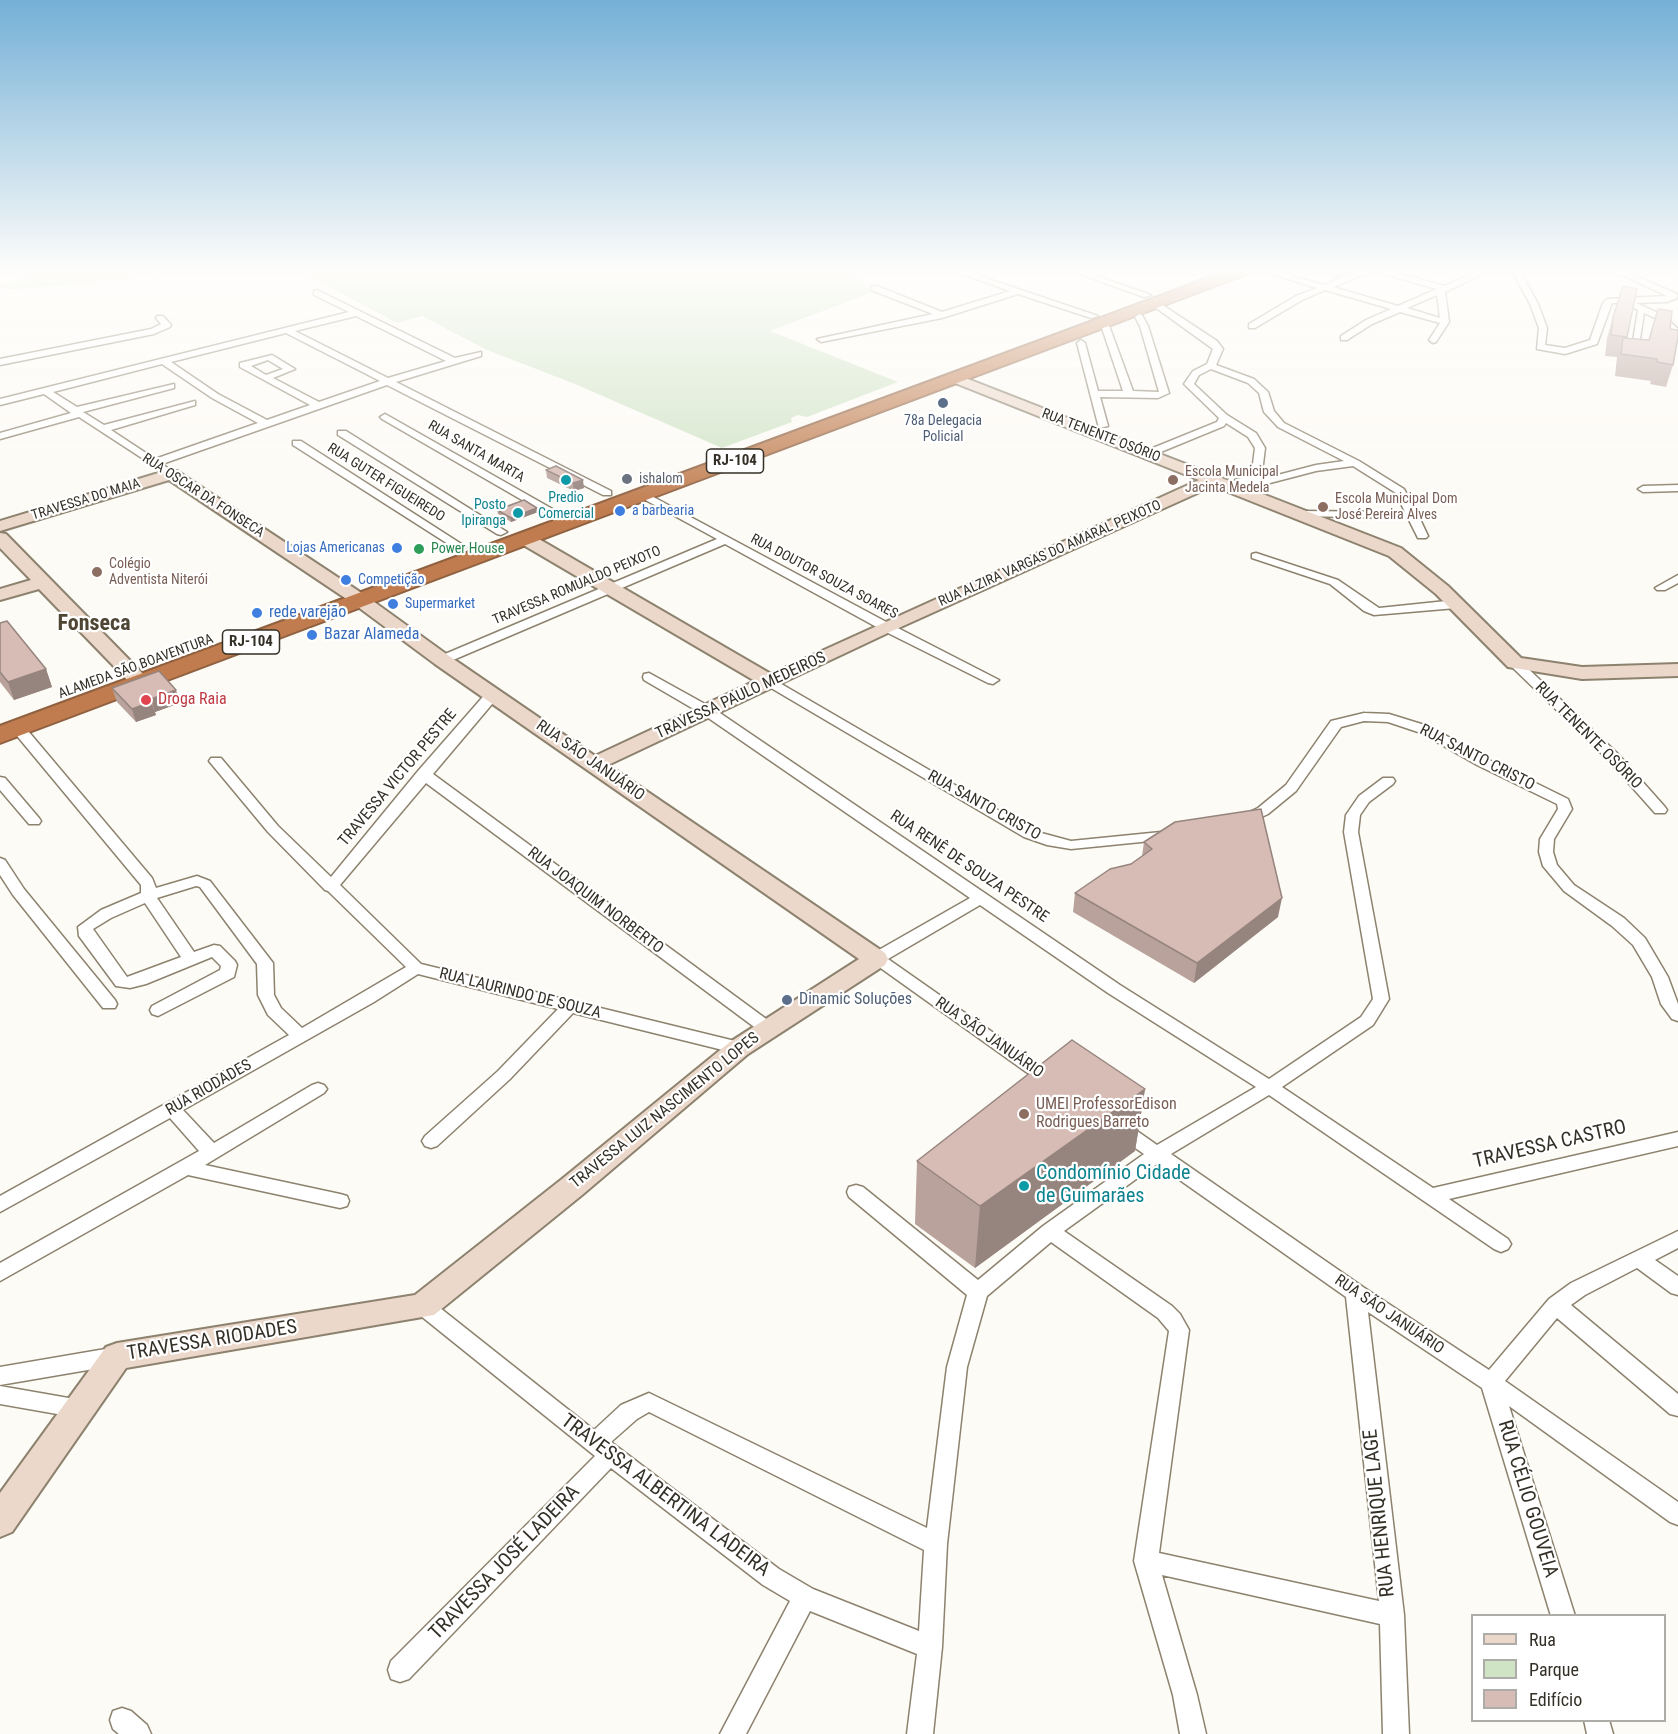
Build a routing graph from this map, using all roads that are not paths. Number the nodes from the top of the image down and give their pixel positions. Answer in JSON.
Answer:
{"nodes":[{"id":1,"x":60,"y":350,"type":"edge"},
{"id":2,"x":207,"y":350,"type":"edge"},
{"id":3,"x":326,"y":350,"type":"edge"},
{"id":4,"x":431,"y":350,"type":"edge"},
{"id":5,"x":1012,"y":350,"type":"edge"},
{"id":6,"x":1024,"y":350,"type":"edge"},
{"id":7,"x":1083,"y":350,"type":"edge"},
{"id":8,"x":1111,"y":350,"type":"edge"},
{"id":9,"x":1151,"y":350,"type":"edge"},
{"id":10,"x":1218,"y":350,"type":"edge"},
{"id":11,"x":478,"y":354,"type":"dead end"},
{"id":12,"x":163,"y":361,"type":"junction"},
{"id":13,"x":454,"y":361,"type":"junction"},
{"id":14,"x":0,"y":362,"type":"edge"},
{"id":15,"x":1211,"y":366,"type":"junction"},
{"id":16,"x":265,"y":378,"type":"dead end"},
{"id":17,"x":955,"y":378,"type":"junction"},
{"id":18,"x":389,"y":381,"type":"junction"},
{"id":19,"x":171,"y":386,"type":"dead end"},
{"id":20,"x":46,"y":391,"type":"junction"},
{"id":21,"x":1094,"y":393,"type":"junction"},
{"id":22,"x":1129,"y":394,"type":"junction"},
{"id":23,"x":0,"y":402,"type":"edge"},
{"id":24,"x":192,"y":403,"type":"dead end"},
{"id":25,"x":317,"y":405,"type":"junction"},
{"id":26,"x":77,"y":412,"type":"junction"},
{"id":27,"x":385,"y":417,"type":"dead end"},
{"id":28,"x":1224,"y":417,"type":"junction"},
{"id":29,"x":266,"y":424,"type":"junction"},
{"id":30,"x":1103,"y":426,"type":"dead end"},
{"id":31,"x":102,"y":429,"type":"junction"},
{"id":32,"x":342,"y":433,"type":"dead end"},
{"id":33,"x":0,"y":436,"type":"edge"},
{"id":34,"x":297,"y":443,"type":"dead end"},
{"id":35,"x":1147,"y":454,"type":"junction"},
{"id":36,"x":154,"y":463,"type":"junction"},
{"id":37,"x":1355,"y":463,"type":"junction"},
{"id":38,"x":171,"y":474,"type":"junction"},
{"id":39,"x":1245,"y":480,"type":"junction"},
{"id":40,"x":1220,"y":483,"type":"junction"},
{"id":41,"x":1678,"y":488,"type":"edge"},
{"id":42,"x":1643,"y":489,"type":"dead end"},
{"id":43,"x":607,"y":493,"type":"junction"},
{"id":44,"x":644,"y":495,"type":"junction"},
{"id":45,"x":552,"y":513,"type":"junction"},
{"id":46,"x":1299,"y":514,"type":"junction"},
{"id":47,"x":1413,"y":515,"type":"junction"},
{"id":48,"x":0,"y":526,"type":"edge"},
{"id":49,"x":501,"y":532,"type":"junction"},
{"id":50,"x":1422,"y":536,"type":"dead end"},
{"id":51,"x":0,"y":538,"type":"edge"},
{"id":52,"x":526,"y":539,"type":"junction"},
{"id":53,"x":725,"y":540,"type":"junction"},
{"id":54,"x":460,"y":547,"type":"junction"},
{"id":55,"x":1256,"y":556,"type":"dead end"},
{"id":56,"x":1678,"y":578,"type":"edge"},
{"id":57,"x":42,"y":582,"type":"junction"},
{"id":58,"x":609,"y":588,"type":"junction"},
{"id":59,"x":1661,"y":588,"type":"dead end"},
{"id":60,"x":0,"y":595,"type":"edge"},
{"id":61,"x":353,"y":595,"type":"junction"},
{"id":62,"x":1456,"y":604,"type":"junction"},
{"id":63,"x":886,"y":627,"type":"junction"},
{"id":64,"x":442,"y":660,"type":"junction"},
{"id":65,"x":1515,"y":663,"type":"junction"},
{"id":66,"x":1678,"y":670,"type":"edge"},
{"id":67,"x":135,"y":676,"type":"junction"},
{"id":68,"x":649,"y":677,"type":"dead end"},
{"id":69,"x":993,"y":680,"type":"dead end"},
{"id":70,"x":771,"y":682,"type":"junction"},
{"id":71,"x":494,"y":694,"type":"junction"},
{"id":72,"x":709,"y":712,"type":"junction"},
{"id":73,"x":6,"y":727,"type":"edge"},
{"id":74,"x":216,"y":761,"type":"dead end"},
{"id":75,"x":594,"y":764,"type":"junction"},
{"id":76,"x":423,"y":774,"type":"junction"},
{"id":77,"x":0,"y":781,"type":"edge"},
{"id":78,"x":1388,"y":781,"type":"dead end"},
{"id":79,"x":1660,"y":810,"type":"dead end"},
{"id":80,"x":34,"y":821,"type":"dead end"},
{"id":81,"x":1225,"y":825,"type":"edge"},
{"id":82,"x":1191,"y":833,"type":"edge"},
{"id":83,"x":0,"y":863,"type":"edge"},
{"id":84,"x":330,"y":887,"type":"junction"},
{"id":85,"x":148,"y":896,"type":"junction"},
{"id":86,"x":982,"y":897,"type":"junction"},
{"id":87,"x":190,"y":958,"type":"junction"},
{"id":88,"x":876,"y":959,"type":"junction"},
{"id":89,"x":416,"y":968,"type":"junction"},
{"id":90,"x":109,"y":1004,"type":"dead end"},
{"id":91,"x":569,"y":1007,"type":"junction"},
{"id":92,"x":158,"y":1010,"type":"dead end"},
{"id":93,"x":1678,"y":1015,"type":"edge"},
{"id":94,"x":767,"y":1028,"type":"junction"},
{"id":95,"x":300,"y":1036,"type":"junction"},
{"id":96,"x":739,"y":1048,"type":"junction"},
{"id":97,"x":1269,"y":1087,"type":"junction"},
{"id":98,"x":1061,"y":1088,"type":"edge"},
{"id":99,"x":318,"y":1089,"type":"dead end"},
{"id":100,"x":172,"y":1109,"type":"junction"},
{"id":101,"x":1109,"y":1121,"type":"edge"},
{"id":102,"x":1678,"y":1139,"type":"edge"},
{"id":103,"x":430,"y":1141,"type":"dead end"},
{"id":104,"x":212,"y":1153,"type":"junction"},
{"id":105,"x":1157,"y":1154,"type":"junction"},
{"id":106,"x":186,"y":1168,"type":"junction"},
{"id":107,"x":856,"y":1192,"type":"dead end"},
{"id":108,"x":1432,"y":1196,"type":"junction"},
{"id":109,"x":340,"y":1201,"type":"dead end"},
{"id":110,"x":0,"y":1205,"type":"edge"},
{"id":111,"x":1050,"y":1231,"type":"junction"},
{"id":112,"x":1678,"y":1239,"type":"edge"},
{"id":113,"x":1501,"y":1244,"type":"dead end"},
{"id":114,"x":1639,"y":1259,"type":"junction"},
{"id":115,"x":0,"y":1273,"type":"edge"},
{"id":116,"x":1678,"y":1287,"type":"edge"},
{"id":117,"x":978,"y":1292,"type":"junction"},
{"id":118,"x":1356,"y":1293,"type":"junction"},
{"id":119,"x":1556,"y":1305,"type":"junction"},
{"id":120,"x":423,"y":1306,"type":"junction"},
{"id":121,"x":117,"y":1356,"type":"junction"},
{"id":122,"x":0,"y":1376,"type":"edge"},
{"id":123,"x":1491,"y":1383,"type":"junction"},
{"id":124,"x":0,"y":1395,"type":"edge"},
{"id":125,"x":1678,"y":1407,"type":"edge"},
{"id":126,"x":80,"y":1409,"type":"junction"},
{"id":127,"x":602,"y":1449,"type":"junction"},
{"id":128,"x":1678,"y":1515,"type":"edge"},
{"id":129,"x":0,"y":1521,"type":"edge"},
{"id":130,"x":936,"y":1544,"type":"junction"},
{"id":131,"x":1146,"y":1561,"type":"junction"},
{"id":132,"x":806,"y":1597,"type":"junction"},
{"id":133,"x":1562,"y":1614,"type":"edge"},
{"id":134,"x":1392,"y":1615,"type":"junction"},
{"id":135,"x":930,"y":1647,"type":"junction"},
{"id":136,"x":400,"y":1670,"type":"dead end"},
{"id":137,"x":733,"y":1734,"type":"edge"},
{"id":138,"x":920,"y":1734,"type":"edge"},
{"id":139,"x":1192,"y":1734,"type":"edge"},
{"id":140,"x":1396,"y":1734,"type":"edge"}],
"edges":[{"from":1,"to":14,"type":"street"},
{"from":2,"to":12,"type":"street"},
{"from":3,"to":18,"type":"street"},
{"from":4,"to":13,"type":"street"},
{"from":5,"to":43,"type":"highway","name":"ALAMEDA SÃO BOAVENTURA","number":"RJ-104"},
{"from":6,"to":17,"type":"highway","name":"ALAMEDA SÃO BOAVENTURA","number":"RJ-104"},
{"from":7,"to":21,"type":"street"},
{"from":8,"to":22,"type":"street"},
{"from":9,"to":22,"type":"street"},
{"from":10,"to":15,"type":"street"},
{"from":11,"to":13,"type":"street"},
{"from":12,"to":20,"type":"street"},
{"from":12,"to":29,"type":"street"},
{"from":13,"to":18,"type":"street"},
{"from":15,"to":28,"type":"street"},
{"from":15,"to":37,"type":"street"},
{"from":16,"to":25,"type":"street"},
{"from":17,"to":35,"type":"street","name":"RUA TENENTE OSÓRIO"},
{"from":17,"to":44,"type":"highway","name":"ALAMEDA SÃO BOAVENTURA","number":"RJ-104"},
{"from":18,"to":25,"type":"street"},
{"from":18,"to":43,"type":"street"},
{"from":19,"to":26,"type":"street"},
{"from":20,"to":23,"type":"street"},
{"from":20,"to":26,"type":"street","name":"RUA OSCAR DA FONSECA"},
{"from":21,"to":22,"type":"street"},
{"from":21,"to":30,"type":"street"},
{"from":24,"to":31,"type":"street"},
{"from":25,"to":29,"type":"street"},
{"from":26,"to":31,"type":"street","name":"RUA OSCAR DA FONSECA"},
{"from":26,"to":33,"type":"street"},
{"from":27,"to":45,"type":"street","name":"RUA SANTA MARTA"},
{"from":28,"to":35,"type":"street"},
{"from":28,"to":39,"type":"street"},
{"from":29,"to":36,"type":"street"},
{"from":31,"to":36,"type":"street","name":"RUA OSCAR DA FONSECA"},
{"from":32,"to":49,"type":"street"},
{"from":34,"to":54,"type":"street","name":"RUA GUTER FIGUEIREDO"},
{"from":35,"to":40,"type":"street","name":"RUA TENENTE OSÓRIO"},
{"from":36,"to":38,"type":"street","name":"RUA OSCAR DA FONSECA"},
{"from":37,"to":39,"type":"street"},
{"from":37,"to":47,"type":"street"},
{"from":38,"to":48,"type":"street","name":"TRAVESSA DO MAIA"},
{"from":38,"to":61,"type":"street","name":"RUA OSCAR DA FONSECA"},
{"from":39,"to":40,"type":"street"},
{"from":40,"to":46,"type":"street","name":"RUA TENENTE OSÓRIO"},
{"from":40,"to":63,"type":"street","name":"RUA ALZIRA VARGAS DO AMARAL PEIXOTO"},
{"from":41,"to":42,"type":"street"},
{"from":43,"to":45,"type":"highway","name":"ALAMEDA SÃO BOAVENTURA","number":"RJ-104"},
{"from":44,"to":52,"type":"highway","name":"ALAMEDA SÃO BOAVENTURA","number":"RJ-104"},
{"from":44,"to":53,"type":"street","name":"RUA DOUTOR SOUZA SOARES"},
{"from":45,"to":49,"type":"highway","name":"ALAMEDA SÃO BOAVENTURA","number":"RJ-104"},
{"from":46,"to":47,"type":"street"},
{"from":46,"to":62,"type":"street","name":"RUA TENENTE OSÓRIO"},
{"from":47,"to":50,"type":"street"},
{"from":49,"to":54,"type":"highway","name":"ALAMEDA SÃO BOAVENTURA","number":"RJ-104"},
{"from":51,"to":57,"type":"street"},
{"from":52,"to":58,"type":"street","name":"RUA SANTO CRISTO"},
{"from":52,"to":61,"type":"highway","name":"ALAMEDA SÃO BOAVENTURA","number":"RJ-104"},
{"from":53,"to":58,"type":"street","name":"TRAVESSA ROMUALDO PEIXOTO"},
{"from":53,"to":63,"type":"street","name":"RUA DOUTOR SOUZA SOARES"},
{"from":54,"to":61,"type":"highway","name":"ALAMEDA SÃO BOAVENTURA","number":"RJ-104"},
{"from":55,"to":62,"type":"street"},
{"from":56,"to":59,"type":"street"},
{"from":57,"to":60,"type":"street"},
{"from":57,"to":67,"type":"street"},
{"from":58,"to":64,"type":"street","name":"TRAVESSA ROMUALDO PEIXOTO"},
{"from":58,"to":70,"type":"street","name":"RUA SANTO CRISTO"},
{"from":61,"to":64,"type":"street","name":"RUA SÃO JANUÁRIO"},
{"from":61,"to":67,"type":"highway","name":"ALAMEDA SÃO BOAVENTURA","number":"RJ-104"},
{"from":62,"to":65,"type":"street","name":"RUA TENENTE OSÓRIO"},
{"from":63,"to":69,"type":"street","name":"RUA DOUTOR SOUZA SOARES"},
{"from":63,"to":70,"type":"street","name":"TRAVESSA PAULO MEDEIROS"},
{"from":64,"to":71,"type":"street","name":"RUA SÃO JANUÁRIO"},
{"from":65,"to":66,"type":"street","name":"RUA TENENTE OSÓRIO"},
{"from":65,"to":79,"type":"street","name":"RUA TENENTE OSÓRIO"},
{"from":67,"to":73,"type":"highway","name":"ALAMEDA SÃO BOAVENTURA","number":"RJ-104"},
{"from":68,"to":72,"type":"street","name":"RUA RENÊ DE SOUZA PESTRE"},
{"from":70,"to":72,"type":"street","name":"TRAVESSA PAULO MEDEIROS"},
{"from":70,"to":82,"type":"street","name":"RUA SANTO CRISTO"},
{"from":71,"to":75,"type":"street","name":"RUA SÃO JANUÁRIO"},
{"from":71,"to":76,"type":"street","name":"TRAVESSA VICTOR PESTRE"},
{"from":72,"to":75,"type":"street","name":"TRAVESSA PAULO MEDEIROS"},
{"from":72,"to":86,"type":"street","name":"RUA RENÊ DE SOUZA PESTRE"},
{"from":73,"to":85,"type":"street"},
{"from":74,"to":84,"type":"street","name":"RUA LAURINDO DE SOUZA"},
{"from":75,"to":88,"type":"street","name":"RUA SÃO JANUÁRIO"},
{"from":76,"to":84,"type":"street","name":"TRAVESSA VICTOR PESTRE"},
{"from":76,"to":94,"type":"street","name":"RUA JOAQUIM NORBERTO"},
{"from":77,"to":80,"type":"street"},
{"from":78,"to":97,"type":"street"},
{"from":81,"to":93,"type":"street","name":"RUA SANTO CRISTO"},
{"from":83,"to":90,"type":"street"},
{"from":84,"to":89,"type":"street","name":"RUA LAURINDO DE SOUZA"},
{"from":85,"to":87,"type":"street"},
{"from":85,"to":87,"type":"street"},
{"from":85,"to":95,"type":"street"},
{"from":86,"to":88,"type":"street","name":"TRAVESSA LUIZ NASCIMENTO LOPES"},
{"from":86,"to":97,"type":"street","name":"RUA RENÊ DE SOUZA PESTRE"},
{"from":87,"to":92,"type":"street"},
{"from":88,"to":94,"type":"street","name":"TRAVESSA LUIZ NASCIMENTO LOPES"},
{"from":88,"to":98,"type":"street","name":"RUA SÃO JANUÁRIO"},
{"from":89,"to":91,"type":"street","name":"RUA LAURINDO DE SOUZA"},
{"from":89,"to":95,"type":"street","name":"RUA RIODADES"},
{"from":91,"to":96,"type":"street","name":"RUA LAURINDO DE SOUZA"},
{"from":91,"to":103,"type":"street"},
{"from":94,"to":96,"type":"street","name":"TRAVESSA LUIZ NASCIMENTO LOPES"},
{"from":95,"to":100,"type":"street","name":"RUA RIODADES"},
{"from":96,"to":120,"type":"street","name":"TRAVESSA LUIZ NASCIMENTO LOPES"},
{"from":97,"to":105,"type":"street"},
{"from":97,"to":108,"type":"street","name":"RUA RENÊ DE SOUZA PESTRE"},
{"from":99,"to":104,"type":"street"},
{"from":100,"to":104,"type":"street"},
{"from":100,"to":110,"type":"street","name":"RUA RIODADES"},
{"from":101,"to":105,"type":"street","name":"RUA SÃO JANUÁRIO"},
{"from":102,"to":108,"type":"street","name":"TRAVESSA CASTRO"},
{"from":104,"to":106,"type":"street"},
{"from":105,"to":111,"type":"street"},
{"from":105,"to":118,"type":"street","name":"RUA SÃO JANUÁRIO"},
{"from":106,"to":109,"type":"street"},
{"from":106,"to":115,"type":"street"},
{"from":107,"to":117,"type":"street"},
{"from":108,"to":113,"type":"street","name":"RUA RENÊ DE SOUZA PESTRE"},
{"from":111,"to":117,"type":"street"},
{"from":111,"to":131,"type":"street"},
{"from":112,"to":114,"type":"street"},
{"from":114,"to":116,"type":"street"},
{"from":114,"to":119,"type":"street"},
{"from":117,"to":130,"type":"street"},
{"from":118,"to":123,"type":"street","name":"RUA SÃO JANUÁRIO"},
{"from":118,"to":134,"type":"street","name":"RUA HENRIQUE LAGE"},
{"from":119,"to":123,"type":"street"},
{"from":119,"to":125,"type":"street"},
{"from":120,"to":121,"type":"street","name":"TRAVESSA RIODADES"},
{"from":120,"to":127,"type":"street","name":"TRAVESSA ALBERTINA LADEIRA"},
{"from":121,"to":122,"type":"street","name":"TRAVESSA RIODADES"},
{"from":121,"to":126,"type":"street"},
{"from":123,"to":128,"type":"street","name":"RUA SÃO JANUÁRIO"},
{"from":123,"to":133,"type":"street","name":"RUA CÉLIO GOUVEIA"},
{"from":124,"to":126,"type":"street"},
{"from":126,"to":129,"type":"street"},
{"from":127,"to":130,"type":"street","name":"TRAVESSA JOSÉ LADEIRA"},
{"from":127,"to":132,"type":"street","name":"TRAVESSA ALBERTINA LADEIRA"},
{"from":127,"to":136,"type":"street","name":"TRAVESSA JOSÉ LADEIRA"},
{"from":130,"to":135,"type":"street"},
{"from":131,"to":134,"type":"street"},
{"from":131,"to":139,"type":"street"},
{"from":132,"to":135,"type":"street","name":"TRAVESSA ALBERTINA LADEIRA"},
{"from":132,"to":137,"type":"street"},
{"from":134,"to":140,"type":"street","name":"RUA HENRIQUE LAGE"},
{"from":135,"to":138,"type":"street"}]}
